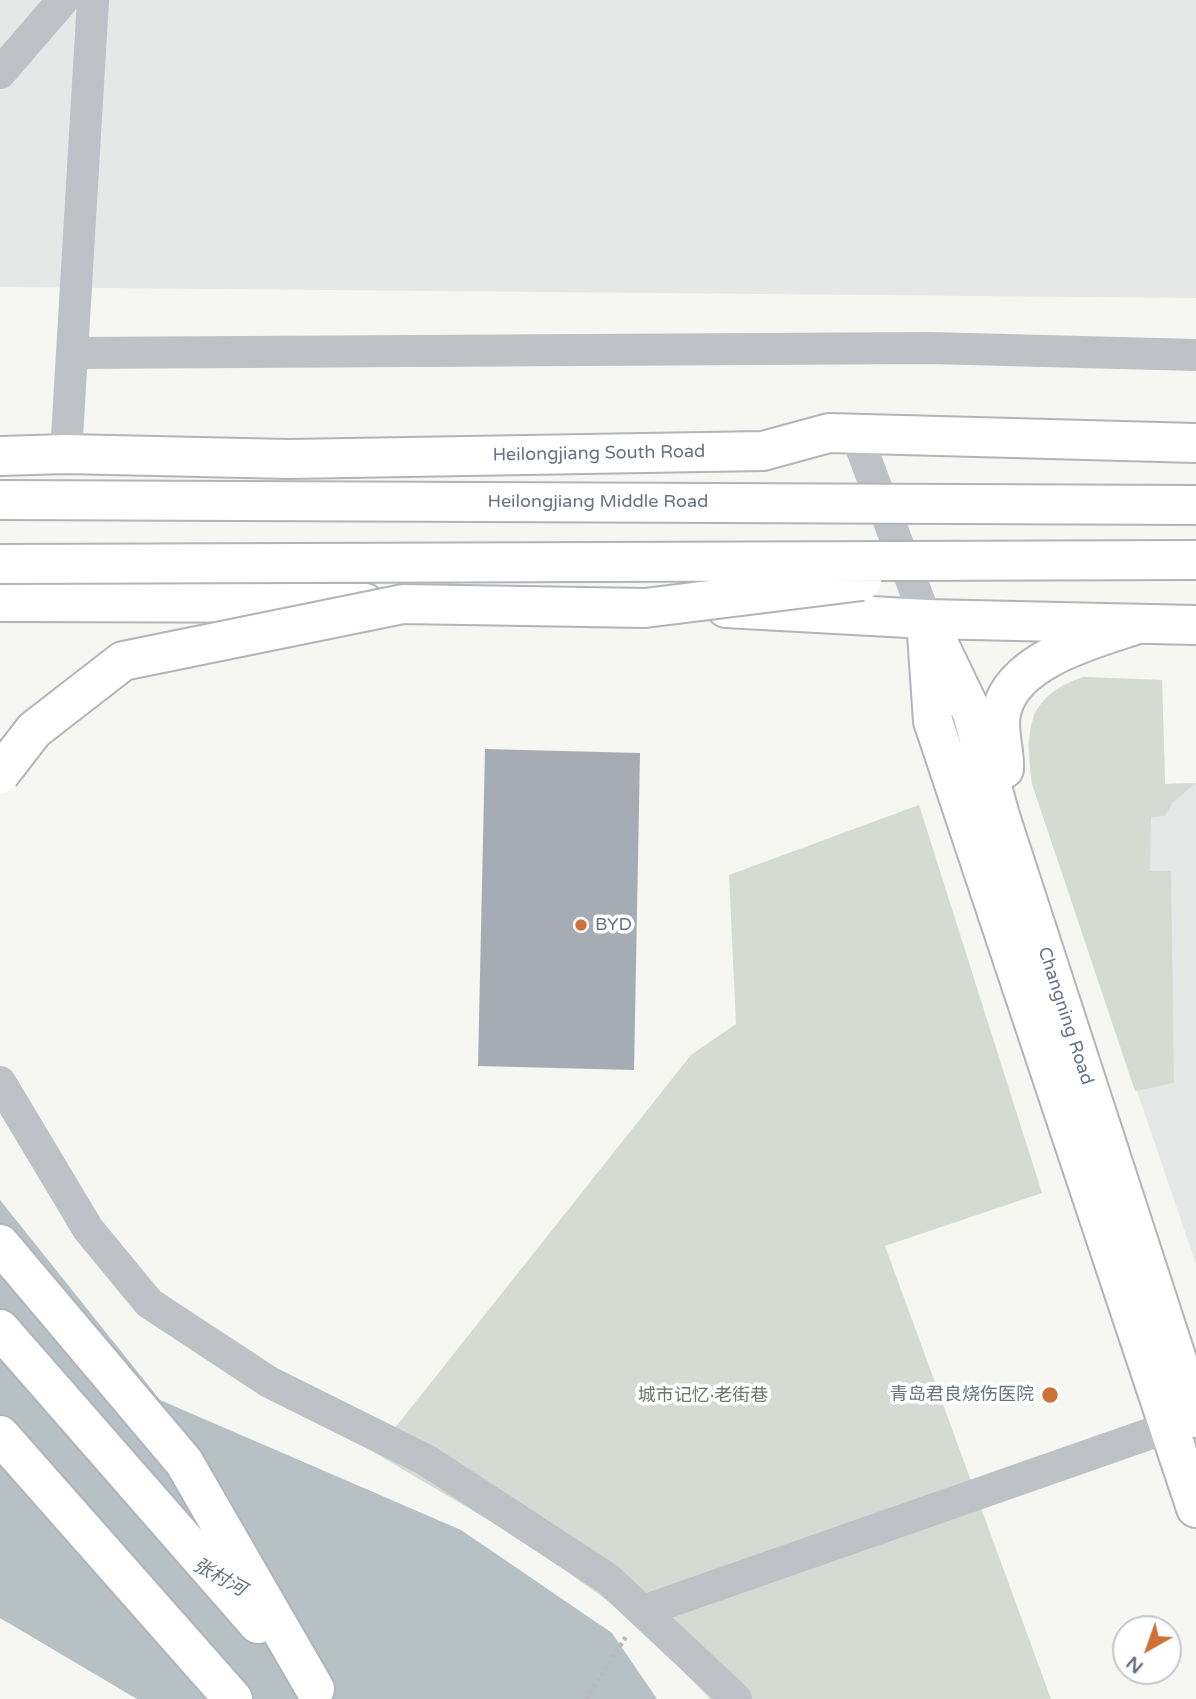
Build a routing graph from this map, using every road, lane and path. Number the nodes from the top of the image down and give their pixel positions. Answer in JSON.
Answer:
{"nodes":[{"id":1,"x":63,"y":0,"type":"edge"},
{"id":2,"x":93,"y":0,"type":"edge"},
{"id":3,"x":0,"y":73,"type":"edge"},
{"id":4,"x":72,"y":353,"type":"junction"},
{"id":5,"x":1196,"y":355,"type":"edge"},
{"id":6,"x":856,"y":434,"type":"junction"},
{"id":7,"x":1196,"y":443,"type":"edge"},
{"id":8,"x":66,"y":454,"type":"junction"},
{"id":9,"x":0,"y":456,"type":"edge"},
{"id":10,"x":0,"y":499,"type":"edge"},
{"id":11,"x":1196,"y":505,"type":"edge"},
{"id":12,"x":1196,"y":560,"type":"edge"},
{"id":13,"x":981,"y":561,"type":"junction"},
{"id":14,"x":0,"y":564,"type":"edge"},
{"id":15,"x":0,"y":602,"type":"edge"},
{"id":16,"x":403,"y":604,"type":"junction"},
{"id":17,"x":926,"y":619,"type":"junction"},
{"id":18,"x":0,"y":621,"type":"edge"},
{"id":19,"x":1140,"y":624,"type":"junction"},
{"id":20,"x":1196,"y":625,"type":"edge"},
{"id":21,"x":0,"y":774,"type":"edge"},
{"id":22,"x":1000,"y":816,"type":"junction"},
{"id":23,"x":0,"y":1082,"type":"edge"},
{"id":24,"x":5,"y":1247,"type":"edge"},
{"id":25,"x":0,"y":1329,"type":"edge"},
{"id":26,"x":1189,"y":1417,"type":"edge"},
{"id":27,"x":2,"y":1437,"type":"edge"},
{"id":28,"x":1196,"y":1508,"type":"edge"},
{"id":29,"x":643,"y":1611,"type":"junction"},
{"id":30,"x":319,"y":1694,"type":"edge"},
{"id":31,"x":233,"y":1699,"type":"edge"},
{"id":32,"x":586,"y":1699,"type":"edge"},
{"id":33,"x":736,"y":1699,"type":"edge"}],
"edges":[{"from":1,"to":3,"type":"street"},
{"from":2,"to":4,"type":"street"},
{"from":4,"to":5,"type":"street"},
{"from":4,"to":8,"type":"street"},
{"from":6,"to":7,"type":"main road","name":"Heilongjiang South Road"},
{"from":6,"to":8,"type":"main road","name":"Heilongjiang South Road"},
{"from":6,"to":17,"type":"street"},
{"from":8,"to":9,"type":"main road","name":"Heilongjiang South Road"},
{"from":10,"to":11,"type":"main road","name":"Heilongjiang Middle Road","bridge":true},
{"from":12,"to":13,"type":"main road","bridge":true},
{"from":13,"to":14,"type":"main road","bridge":true},
{"from":13,"to":16,"type":"main road","bridge":true},
{"from":15,"to":17,"type":"main road"},
{"from":16,"to":18,"type":"main road","bridge":true},
{"from":16,"to":21,"type":"main road","bridge":true},
{"from":17,"to":19,"type":"main road"},
{"from":17,"to":22,"type":"main road","name":"Changning Road"},
{"from":17,"to":26,"type":"main road","name":"Changning Road"},
{"from":19,"to":20,"type":"main road"},
{"from":19,"to":22,"type":"main road"},
{"from":22,"to":26,"type":"main road","name":"Changning Road"},
{"from":23,"to":29,"type":"street"},
{"from":24,"to":30,"type":"main road"},
{"from":25,"to":30,"type":"main road"},
{"from":26,"to":28,"type":"main road","name":"Changning Road"},
{"from":26,"to":29,"type":"street"},
{"from":27,"to":31,"type":"main road"},
{"from":29,"to":32,"type":"path"},
{"from":29,"to":33,"type":"street"}]}
